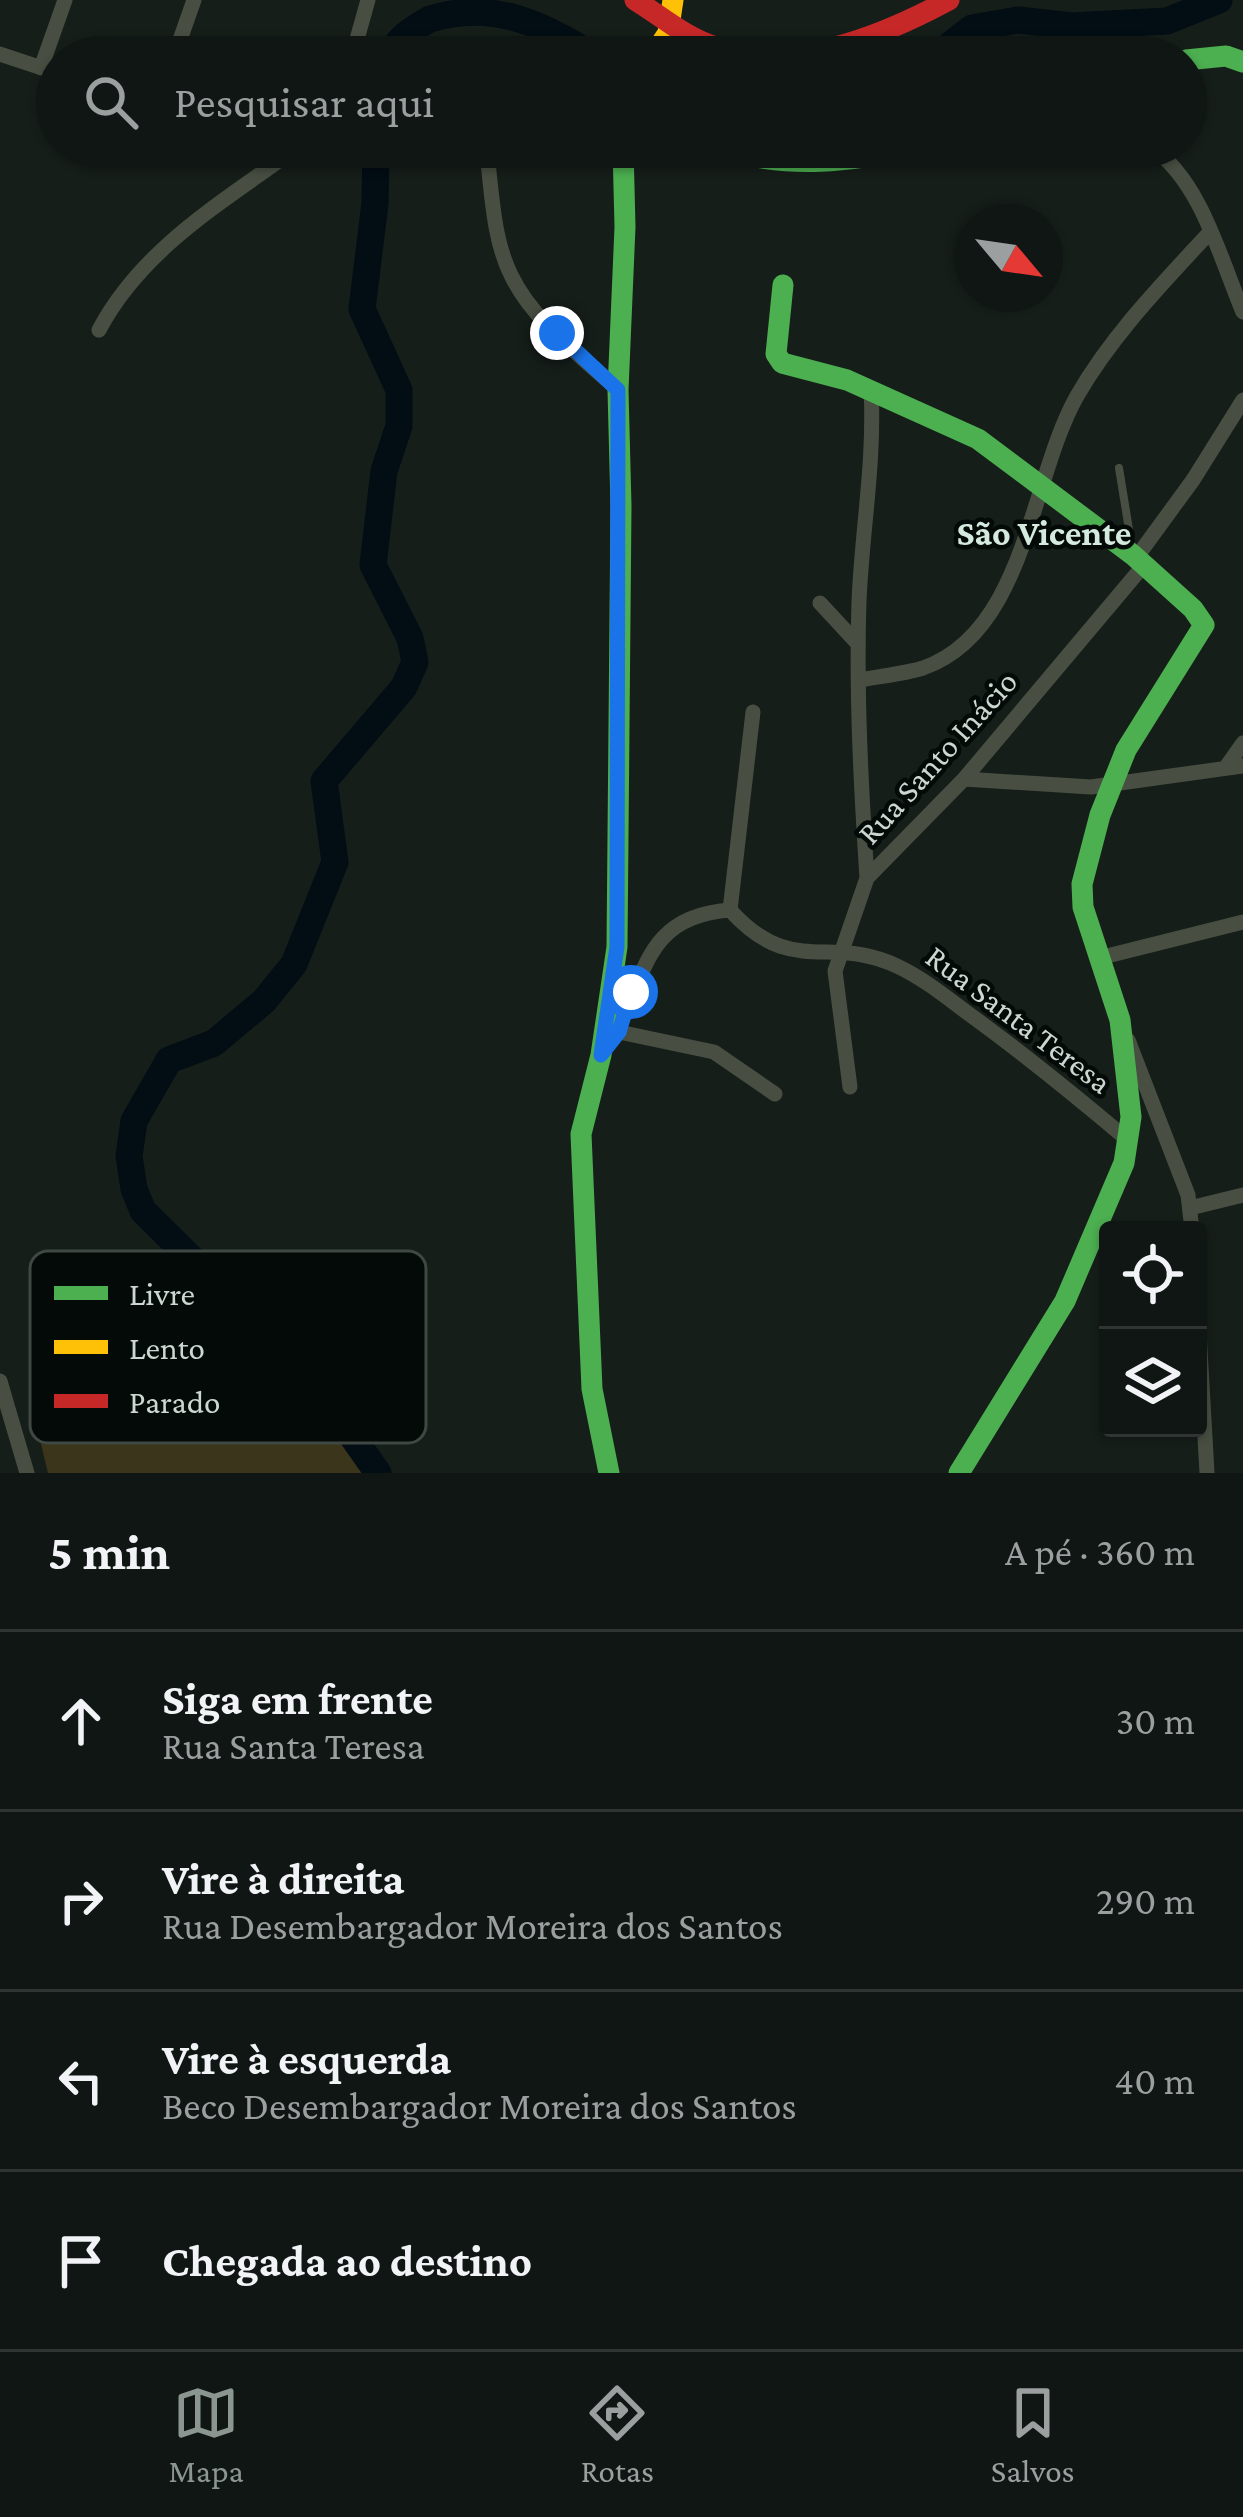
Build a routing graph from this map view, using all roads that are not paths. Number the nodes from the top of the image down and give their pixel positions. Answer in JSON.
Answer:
{"nodes":[{"id":1,"x":65,"y":0,"type":"edge"},
{"id":2,"x":194,"y":0,"type":"edge"},
{"id":3,"x":368,"y":0,"type":"edge"},
{"id":4,"x":635,"y":0,"type":"edge"},
{"id":5,"x":949,"y":0,"type":"edge"},
{"id":6,"x":665,"y":30,"type":"edge"},
{"id":7,"x":57,"y":36,"type":"edge"},
{"id":8,"x":181,"y":36,"type":"edge"},
{"id":9,"x":358,"y":36,"type":"edge"},
{"id":10,"x":873,"y":36,"type":"edge"},
{"id":11,"x":0,"y":55,"type":"edge"},
{"id":12,"x":1207,"y":58,"type":"edge"},
{"id":13,"x":1243,"y":62,"type":"edge"},
{"id":14,"x":36,"y":66,"type":"edge"},
{"id":15,"x":269,"y":168,"type":"edge"},
{"id":16,"x":489,"y":168,"type":"edge"},
{"id":17,"x":624,"y":168,"type":"edge"},
{"id":18,"x":1173,"y":168,"type":"edge"},
{"id":19,"x":1210,"y":232,"type":"junction"},
{"id":20,"x":783,"y":285,"type":"dead end"},
{"id":21,"x":1243,"y":312,"type":"edge"},
{"id":22,"x":99,"y":329,"type":"dead end"},
{"id":23,"x":871,"y":389,"type":"junction"},
{"id":24,"x":618,"y":390,"type":"junction"},
{"id":25,"x":1243,"y":400,"type":"edge"},
{"id":26,"x":1119,"y":468,"type":"dead end"},
{"id":27,"x":1041,"y":483,"type":"junction"},
{"id":28,"x":1138,"y":559,"type":"junction"},
{"id":29,"x":820,"y":603,"type":"dead end"},
{"id":30,"x":858,"y":644,"type":"junction"},
{"id":31,"x":860,"y":680,"type":"junction"},
{"id":32,"x":752,"y":712,"type":"dead end"},
{"id":33,"x":1243,"y":743,"type":"edge"},
{"id":34,"x":1234,"y":767,"type":"edge"},
{"id":35,"x":964,"y":779,"type":"junction"},
{"id":36,"x":1111,"y":785,"type":"junction"},
{"id":37,"x":867,"y":878,"type":"junction"},
{"id":38,"x":730,"y":910,"type":"junction"},
{"id":39,"x":1243,"y":922,"type":"edge"},
{"id":40,"x":838,"y":951,"type":"junction"},
{"id":41,"x":1099,"y":958,"type":"junction"},
{"id":42,"x":1120,"y":1020,"type":"junction"},
{"id":43,"x":619,"y":1032,"type":"junction"},
{"id":44,"x":601,"y":1055,"type":"junction"},
{"id":45,"x":850,"y":1087,"type":"dead end"},
{"id":46,"x":775,"y":1094,"type":"dead end"},
{"id":47,"x":1129,"y":1141,"type":"junction"},
{"id":48,"x":1243,"y":1195,"type":"edge"},
{"id":49,"x":1190,"y":1208,"type":"junction"},
{"id":50,"x":1191,"y":1221,"type":"edge"},
{"id":51,"x":1199,"y":1329,"type":"edge"},
{"id":52,"x":0,"y":1381,"type":"edge"},
{"id":53,"x":27,"y":1473,"type":"edge"},
{"id":54,"x":609,"y":1473,"type":"edge"},
{"id":55,"x":959,"y":1473,"type":"edge"},
{"id":56,"x":1208,"y":1473,"type":"edge"}],
"edges":[{"from":1,"to":7,"type":"street"},
{"from":2,"to":8,"type":"street"},
{"from":3,"to":9,"type":"street"},
{"from":4,"to":6,"type":"street"},
{"from":5,"to":10,"type":"street"},
{"from":11,"to":14,"type":"street"},
{"from":12,"to":13,"type":"street"},
{"from":15,"to":22,"type":"street"},
{"from":16,"to":24,"type":"street"},
{"from":17,"to":24,"type":"street"},
{"from":18,"to":19,"type":"street"},
{"from":19,"to":21,"type":"street"},
{"from":19,"to":27,"type":"street"},
{"from":20,"to":23,"type":"street"},
{"from":23,"to":27,"type":"street"},
{"from":23,"to":30,"type":"street"},
{"from":24,"to":44,"type":"street"},
{"from":25,"to":28,"type":"street","name":"Rua Santo Inácio"},
{"from":26,"to":28,"type":"lane"},
{"from":27,"to":28,"type":"street"},
{"from":27,"to":31,"type":"street"},
{"from":28,"to":35,"type":"street","name":"Rua Santo Inácio"},
{"from":28,"to":36,"type":"street"},
{"from":29,"to":30,"type":"street"},
{"from":30,"to":31,"type":"street"},
{"from":31,"to":37,"type":"street"},
{"from":32,"to":38,"type":"street"},
{"from":33,"to":34,"type":"street"},
{"from":34,"to":36,"type":"street"},
{"from":35,"to":36,"type":"street"},
{"from":35,"to":37,"type":"street","name":"Rua Santo Inácio"},
{"from":36,"to":41,"type":"street"},
{"from":37,"to":40,"type":"street","name":"Rua Santo Inácio"},
{"from":38,"to":40,"type":"street","name":"Rua Santa Teresa"},
{"from":38,"to":43,"type":"street"},
{"from":39,"to":41,"type":"street"},
{"from":40,"to":45,"type":"street","name":"Rua Santo Inácio"},
{"from":40,"to":47,"type":"street","name":"Rua Santa Teresa"},
{"from":41,"to":42,"type":"street"},
{"from":42,"to":47,"type":"street"},
{"from":42,"to":49,"type":"street"},
{"from":43,"to":44,"type":"street"},
{"from":43,"to":46,"type":"street"},
{"from":44,"to":54,"type":"street"},
{"from":47,"to":55,"type":"street"},
{"from":48,"to":49,"type":"street"},
{"from":49,"to":50,"type":"street"},
{"from":51,"to":56,"type":"street"},
{"from":52,"to":53,"type":"street"}]}
